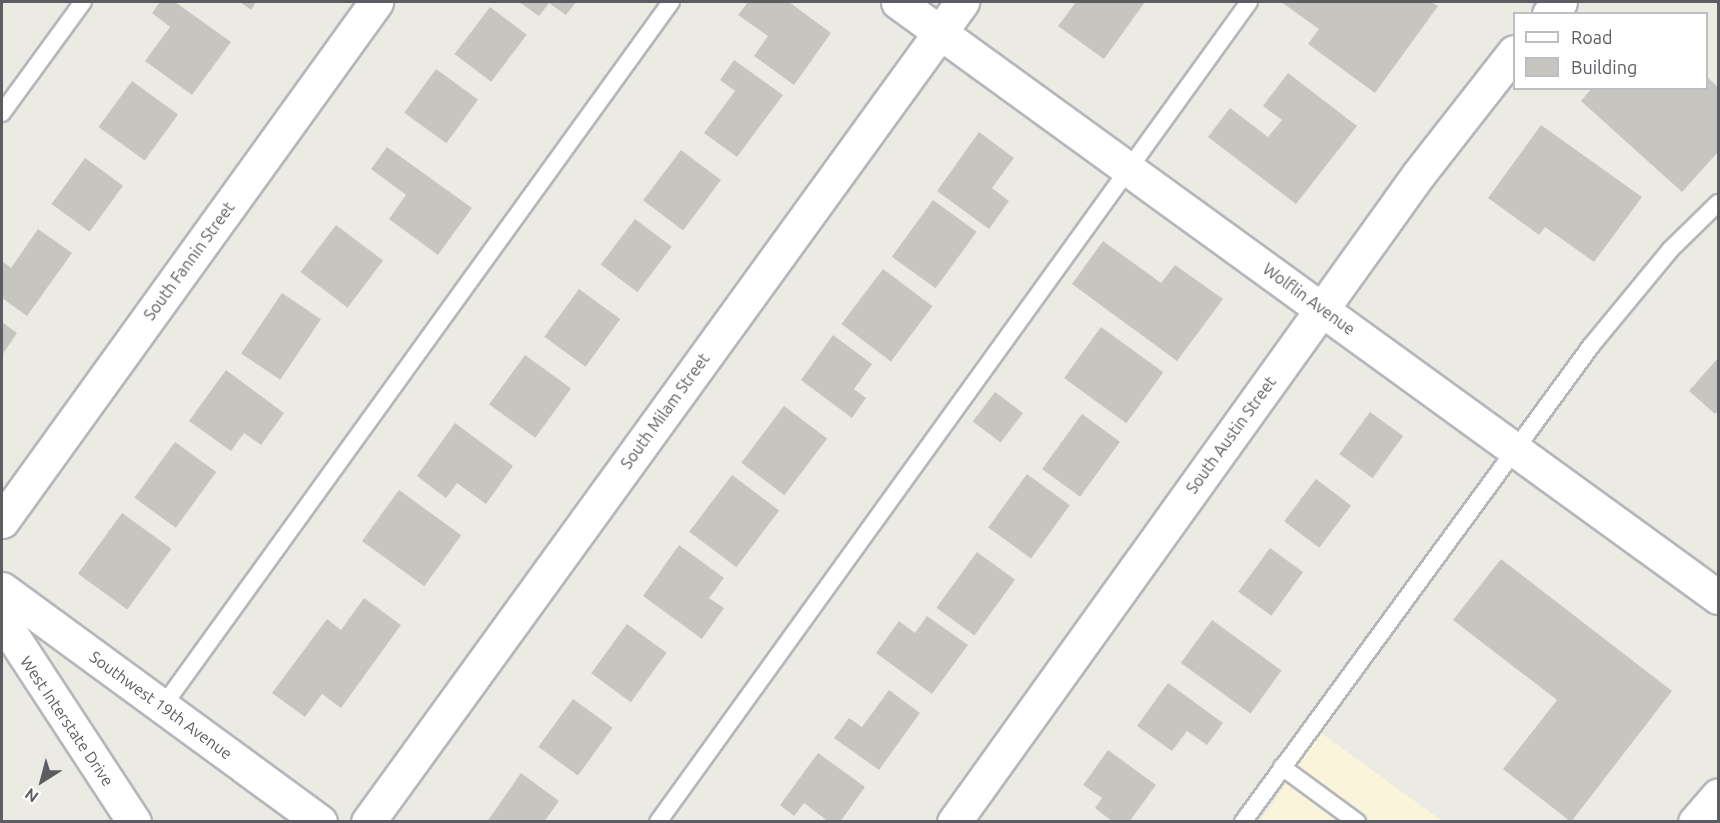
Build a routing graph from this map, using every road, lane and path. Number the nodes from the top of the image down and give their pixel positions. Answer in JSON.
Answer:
{"nodes":[{"id":1,"x":82,"y":2,"type":"edge"},
{"id":2,"x":376,"y":2,"type":"edge"},
{"id":3,"x":671,"y":2,"type":"edge"},
{"id":4,"x":898,"y":2,"type":"edge"},
{"id":5,"x":962,"y":2,"type":"edge"},
{"id":6,"x":1249,"y":2,"type":"edge"},
{"id":7,"x":940,"y":32,"type":"junction"},
{"id":8,"x":1513,"y":55,"type":"edge"},
{"id":9,"x":2,"y":113,"type":"edge"},
{"id":10,"x":1130,"y":169,"type":"junction"},
{"id":11,"x":1719,"y":203,"type":"edge"},
{"id":12,"x":1322,"y":309,"type":"junction"},
{"id":13,"x":1513,"y":447,"type":"junction"},
{"id":14,"x":2,"y":520,"type":"edge"},
{"id":15,"x":2,"y":589,"type":"edge"},
{"id":16,"x":1719,"y":597,"type":"edge"},
{"id":17,"x":2,"y":620,"type":"edge"},
{"id":18,"x":163,"y":706,"type":"junction"},
{"id":19,"x":1282,"y":767,"type":"junction"},
{"id":20,"x":1719,"y":796,"type":"edge"},
{"id":21,"x":134,"y":822,"type":"edge"},
{"id":22,"x":320,"y":822,"type":"edge"},
{"id":23,"x":368,"y":822,"type":"edge"},
{"id":24,"x":658,"y":822,"type":"edge"},
{"id":25,"x":954,"y":822,"type":"edge"},
{"id":26,"x":1243,"y":822,"type":"edge"},
{"id":27,"x":1357,"y":822,"type":"edge"},
{"id":28,"x":1695,"y":822,"type":"edge"}],
"edges":[{"from":1,"to":9,"type":"lane"},
{"from":2,"to":14,"type":"street","name":"South Fannin Street"},
{"from":3,"to":18,"type":"lane"},
{"from":4,"to":7,"type":"street","name":"Wolflin Avenue"},
{"from":5,"to":7,"type":"street","name":"South Milam Street"},
{"from":6,"to":10,"type":"lane"},
{"from":7,"to":10,"type":"street","name":"Wolflin Avenue"},
{"from":7,"to":23,"type":"street","name":"South Milam Street"},
{"from":8,"to":12,"type":"street","name":"South Austin Street"},
{"from":10,"to":12,"type":"street","name":"Wolflin Avenue"},
{"from":10,"to":24,"type":"lane"},
{"from":11,"to":13,"type":"lane"},
{"from":12,"to":13,"type":"street","name":"Wolflin Avenue"},
{"from":12,"to":25,"type":"street","name":"South Austin Street"},
{"from":13,"to":16,"type":"street","name":"Wolflin Avenue"},
{"from":13,"to":19,"type":"lane"},
{"from":15,"to":18,"type":"street","name":"Southwest 19th Avenue"},
{"from":17,"to":21,"type":"street","name":"West Interstate Drive"},
{"from":18,"to":22,"type":"street","name":"Southwest 19th Avenue"},
{"from":19,"to":26,"type":"lane"},
{"from":19,"to":27,"type":"lane"},
{"from":20,"to":28,"type":"street"}]}
